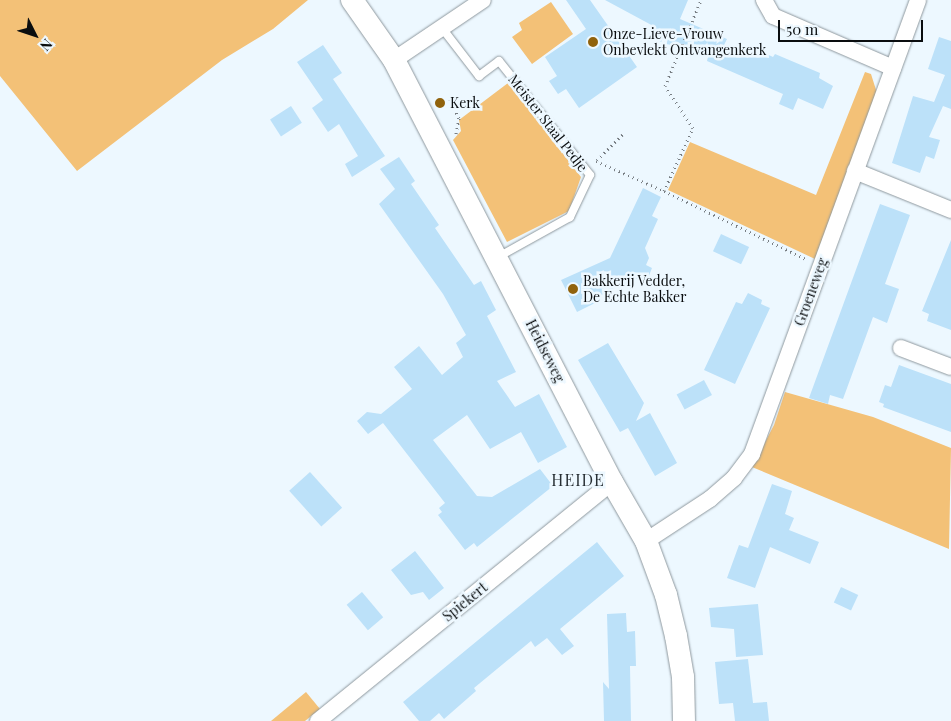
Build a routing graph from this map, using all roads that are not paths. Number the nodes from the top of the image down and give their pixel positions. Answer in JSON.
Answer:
{"nodes":[{"id":1,"x":352,"y":0,"type":"edge"},
{"id":2,"x":483,"y":0,"type":"edge"},
{"id":3,"x":764,"y":0,"type":"edge"},
{"id":4,"x":918,"y":0,"type":"edge"},
{"id":5,"x":442,"y":28,"type":"junction"},
{"id":6,"x":394,"y":60,"type":"junction"},
{"id":7,"x":893,"y":68,"type":"junction"},
{"id":8,"x":855,"y":171,"type":"junction"},
{"id":9,"x":951,"y":210,"type":"edge"},
{"id":10,"x":497,"y":258,"type":"junction"},
{"id":11,"x":901,"y":348,"type":"dead end"},
{"id":12,"x":951,"y":366,"type":"edge"},
{"id":13,"x":612,"y":482,"type":"junction"},
{"id":14,"x":646,"y":541,"type":"junction"},
{"id":15,"x":318,"y":721,"type":"edge"},
{"id":16,"x":684,"y":721,"type":"edge"}],
"edges":[{"from":1,"to":6,"type":"street","name":"Heidseweg"},
{"from":2,"to":5,"type":"street"},
{"from":3,"to":7,"type":"street"},
{"from":4,"to":7,"type":"street","name":"Groeneweg"},
{"from":5,"to":6,"type":"street"},
{"from":5,"to":10,"type":"lane","name":"Meister Staal Pedje"},
{"from":6,"to":10,"type":"street","name":"Heidseweg"},
{"from":7,"to":8,"type":"street","name":"Groeneweg"},
{"from":8,"to":9,"type":"street"},
{"from":8,"to":14,"type":"street","name":"Groeneweg"},
{"from":10,"to":13,"type":"street","name":"Heidseweg"},
{"from":11,"to":12,"type":"street"},
{"from":13,"to":14,"type":"street","name":"Heidseweg"},
{"from":13,"to":15,"type":"street","name":"Spiekert"},
{"from":14,"to":16,"type":"street","name":"Heidseweg"}]}
